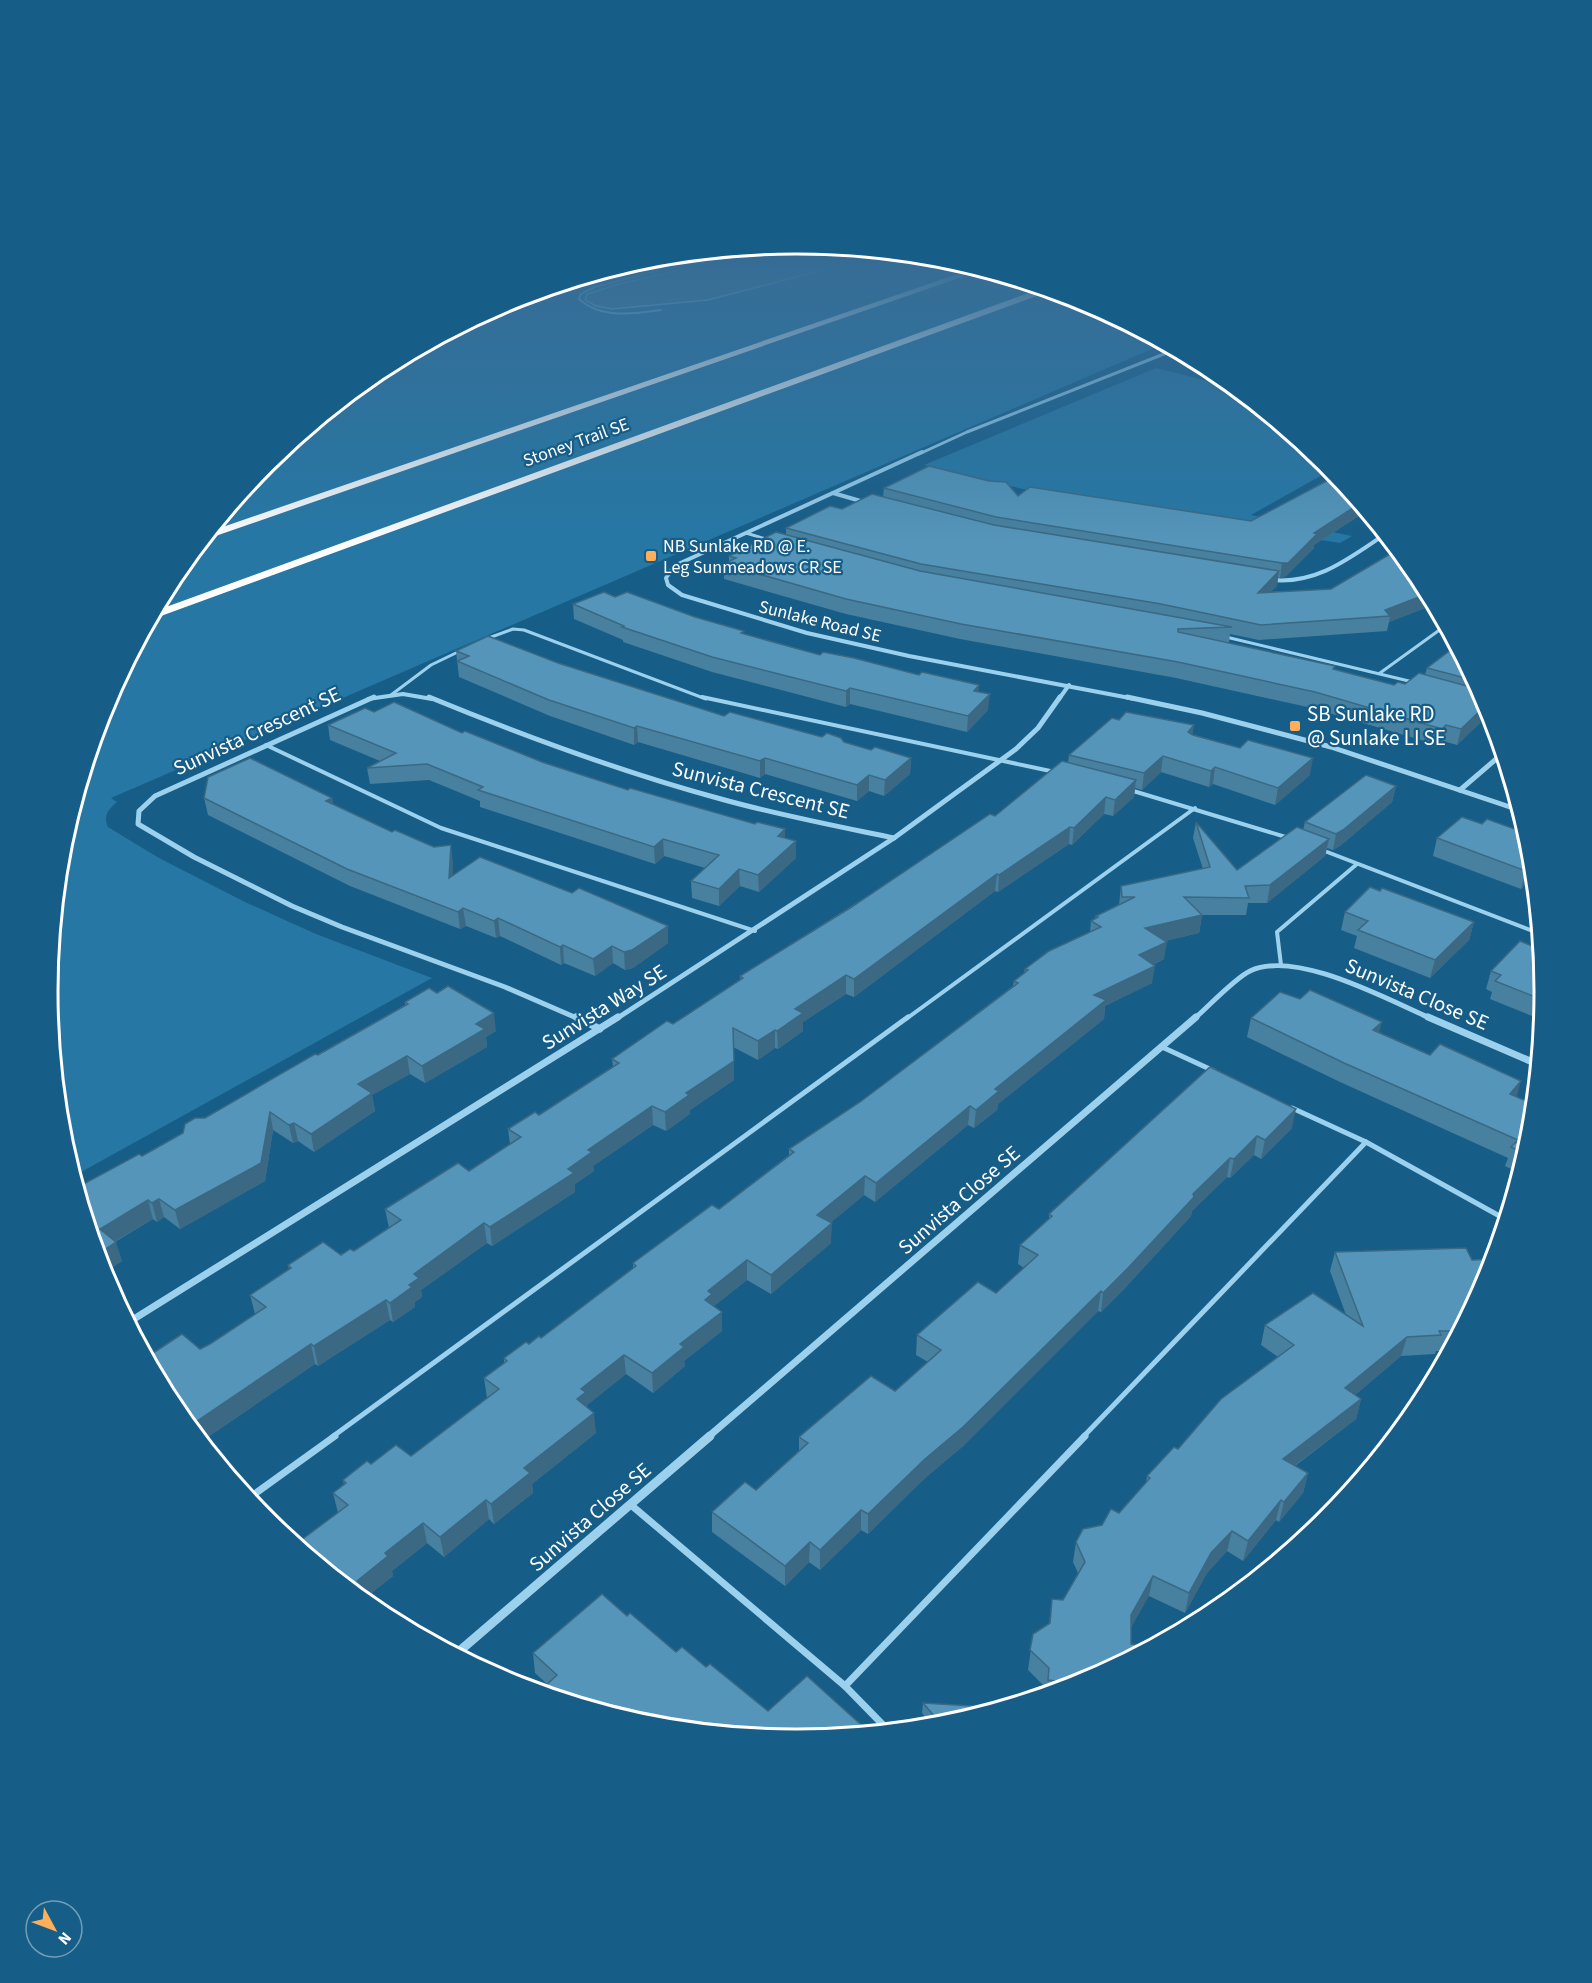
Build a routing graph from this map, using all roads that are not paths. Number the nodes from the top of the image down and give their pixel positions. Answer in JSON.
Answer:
{"nodes":[{"id":1,"x":721,"y":359,"type":"edge"},
{"id":2,"x":858,"y":359,"type":"edge"},
{"id":3,"x":1152,"y":359,"type":"edge"},
{"id":4,"x":833,"y":493,"type":"junction"},
{"id":5,"x":871,"y":504,"type":"edge"},
{"id":6,"x":220,"y":532,"type":"edge"},
{"id":7,"x":746,"y":533,"type":"junction"},
{"id":8,"x":1378,"y":539,"type":"edge"},
{"id":9,"x":774,"y":542,"type":"edge"},
{"id":10,"x":1269,"y":580,"type":"edge"},
{"id":11,"x":164,"y":612,"type":"edge"},
{"id":12,"x":1439,"y":630,"type":"edge"},
{"id":13,"x":1215,"y":635,"type":"edge"},
{"id":14,"x":476,"y":643,"type":"edge"},
{"id":15,"x":465,"y":648,"type":"edge"},
{"id":16,"x":1380,"y":673,"type":"junction"},
{"id":17,"x":1422,"y":684,"type":"edge"},
{"id":18,"x":1070,"y":685,"type":"junction"},
{"id":19,"x":390,"y":695,"type":"junction"},
{"id":20,"x":266,"y":745,"type":"junction"},
{"id":21,"x":1496,"y":759,"type":"edge"},
{"id":22,"x":1001,"y":761,"type":"junction"},
{"id":23,"x":1062,"y":774,"type":"edge"},
{"id":24,"x":1127,"y":789,"type":"edge"},
{"id":25,"x":1460,"y":790,"type":"junction"},
{"id":26,"x":1509,"y":807,"type":"edge"},
{"id":27,"x":1195,"y":808,"type":"junction"},
{"id":28,"x":894,"y":838,"type":"junction"},
{"id":29,"x":1291,"y":839,"type":"edge"},
{"id":30,"x":1320,"y":849,"type":"edge"},
{"id":31,"x":1357,"y":864,"type":"junction"},
{"id":32,"x":1531,"y":930,"type":"edge"},
{"id":33,"x":755,"y":931,"type":"junction"},
{"id":34,"x":1281,"y":965,"type":"junction"},
{"id":35,"x":600,"y":1029,"type":"junction"},
{"id":36,"x":1162,"y":1047,"type":"junction"},
{"id":37,"x":1530,"y":1061,"type":"edge"},
{"id":38,"x":1218,"y":1073,"type":"edge"},
{"id":39,"x":1282,"y":1103,"type":"edge"},
{"id":40,"x":1366,"y":1142,"type":"junction"},
{"id":41,"x":1498,"y":1215,"type":"edge"},
{"id":42,"x":135,"y":1318,"type":"edge"},
{"id":43,"x":256,"y":1493,"type":"edge"},
{"id":44,"x":630,"y":1504,"type":"junction"},
{"id":45,"x":462,"y":1649,"type":"edge"},
{"id":46,"x":845,"y":1686,"type":"junction"},
{"id":47,"x":882,"y":1724,"type":"edge"}],
"edges":[{"from":1,"to":6,"type":"highway","name":"Stoney Trail SE"},
{"from":2,"to":11,"type":"highway","name":"Stoney Trail SE"},
{"from":3,"to":4,"type":"street","name":"Sunlake Road SE"},
{"from":4,"to":5,"type":"street"},
{"from":4,"to":7,"type":"street","name":"Sunlake Road SE"},
{"from":7,"to":9,"type":"lane"},
{"from":7,"to":18,"type":"street","name":"Sunlake Road SE"},
{"from":8,"to":10,"type":"street"},
{"from":12,"to":16,"type":"lane"},
{"from":13,"to":16,"type":"lane"},
{"from":14,"to":22,"type":"lane"},
{"from":15,"to":19,"type":"lane"},
{"from":16,"to":17,"type":"lane"},
{"from":18,"to":22,"type":"street","name":"Sunvista Way SE"},
{"from":18,"to":25,"type":"street","name":"Sunlake Road SE"},
{"from":19,"to":20,"type":"street","name":"Sunvista Crescent SE"},
{"from":19,"to":28,"type":"street","name":"Sunvista Crescent SE"},
{"from":20,"to":33,"type":"lane"},
{"from":20,"to":35,"type":"street","name":"Sunvista Crescent SE"},
{"from":21,"to":25,"type":"street"},
{"from":22,"to":23,"type":"lane"},
{"from":22,"to":28,"type":"street","name":"Sunvista Way SE"},
{"from":24,"to":27,"type":"lane"},
{"from":25,"to":26,"type":"street","name":"Sunlake Road SE"},
{"from":27,"to":29,"type":"lane"},
{"from":27,"to":43,"type":"lane"},
{"from":28,"to":33,"type":"street","name":"Sunvista Way SE"},
{"from":30,"to":31,"type":"lane"},
{"from":31,"to":32,"type":"lane"},
{"from":31,"to":34,"type":"lane"},
{"from":33,"to":35,"type":"street","name":"Sunvista Way SE"},
{"from":34,"to":36,"type":"street","name":"Sunvista Close SE"},
{"from":34,"to":37,"type":"street","name":"Sunvista Close SE"},
{"from":35,"to":42,"type":"street","name":"Sunvista Way SE"},
{"from":36,"to":38,"type":"lane"},
{"from":36,"to":44,"type":"street","name":"Sunvista Close SE"},
{"from":39,"to":40,"type":"lane"},
{"from":40,"to":41,"type":"lane"},
{"from":40,"to":46,"type":"lane"},
{"from":44,"to":45,"type":"street","name":"Sunvista Close SE"},
{"from":44,"to":46,"type":"lane"},
{"from":46,"to":47,"type":"lane"}]}
